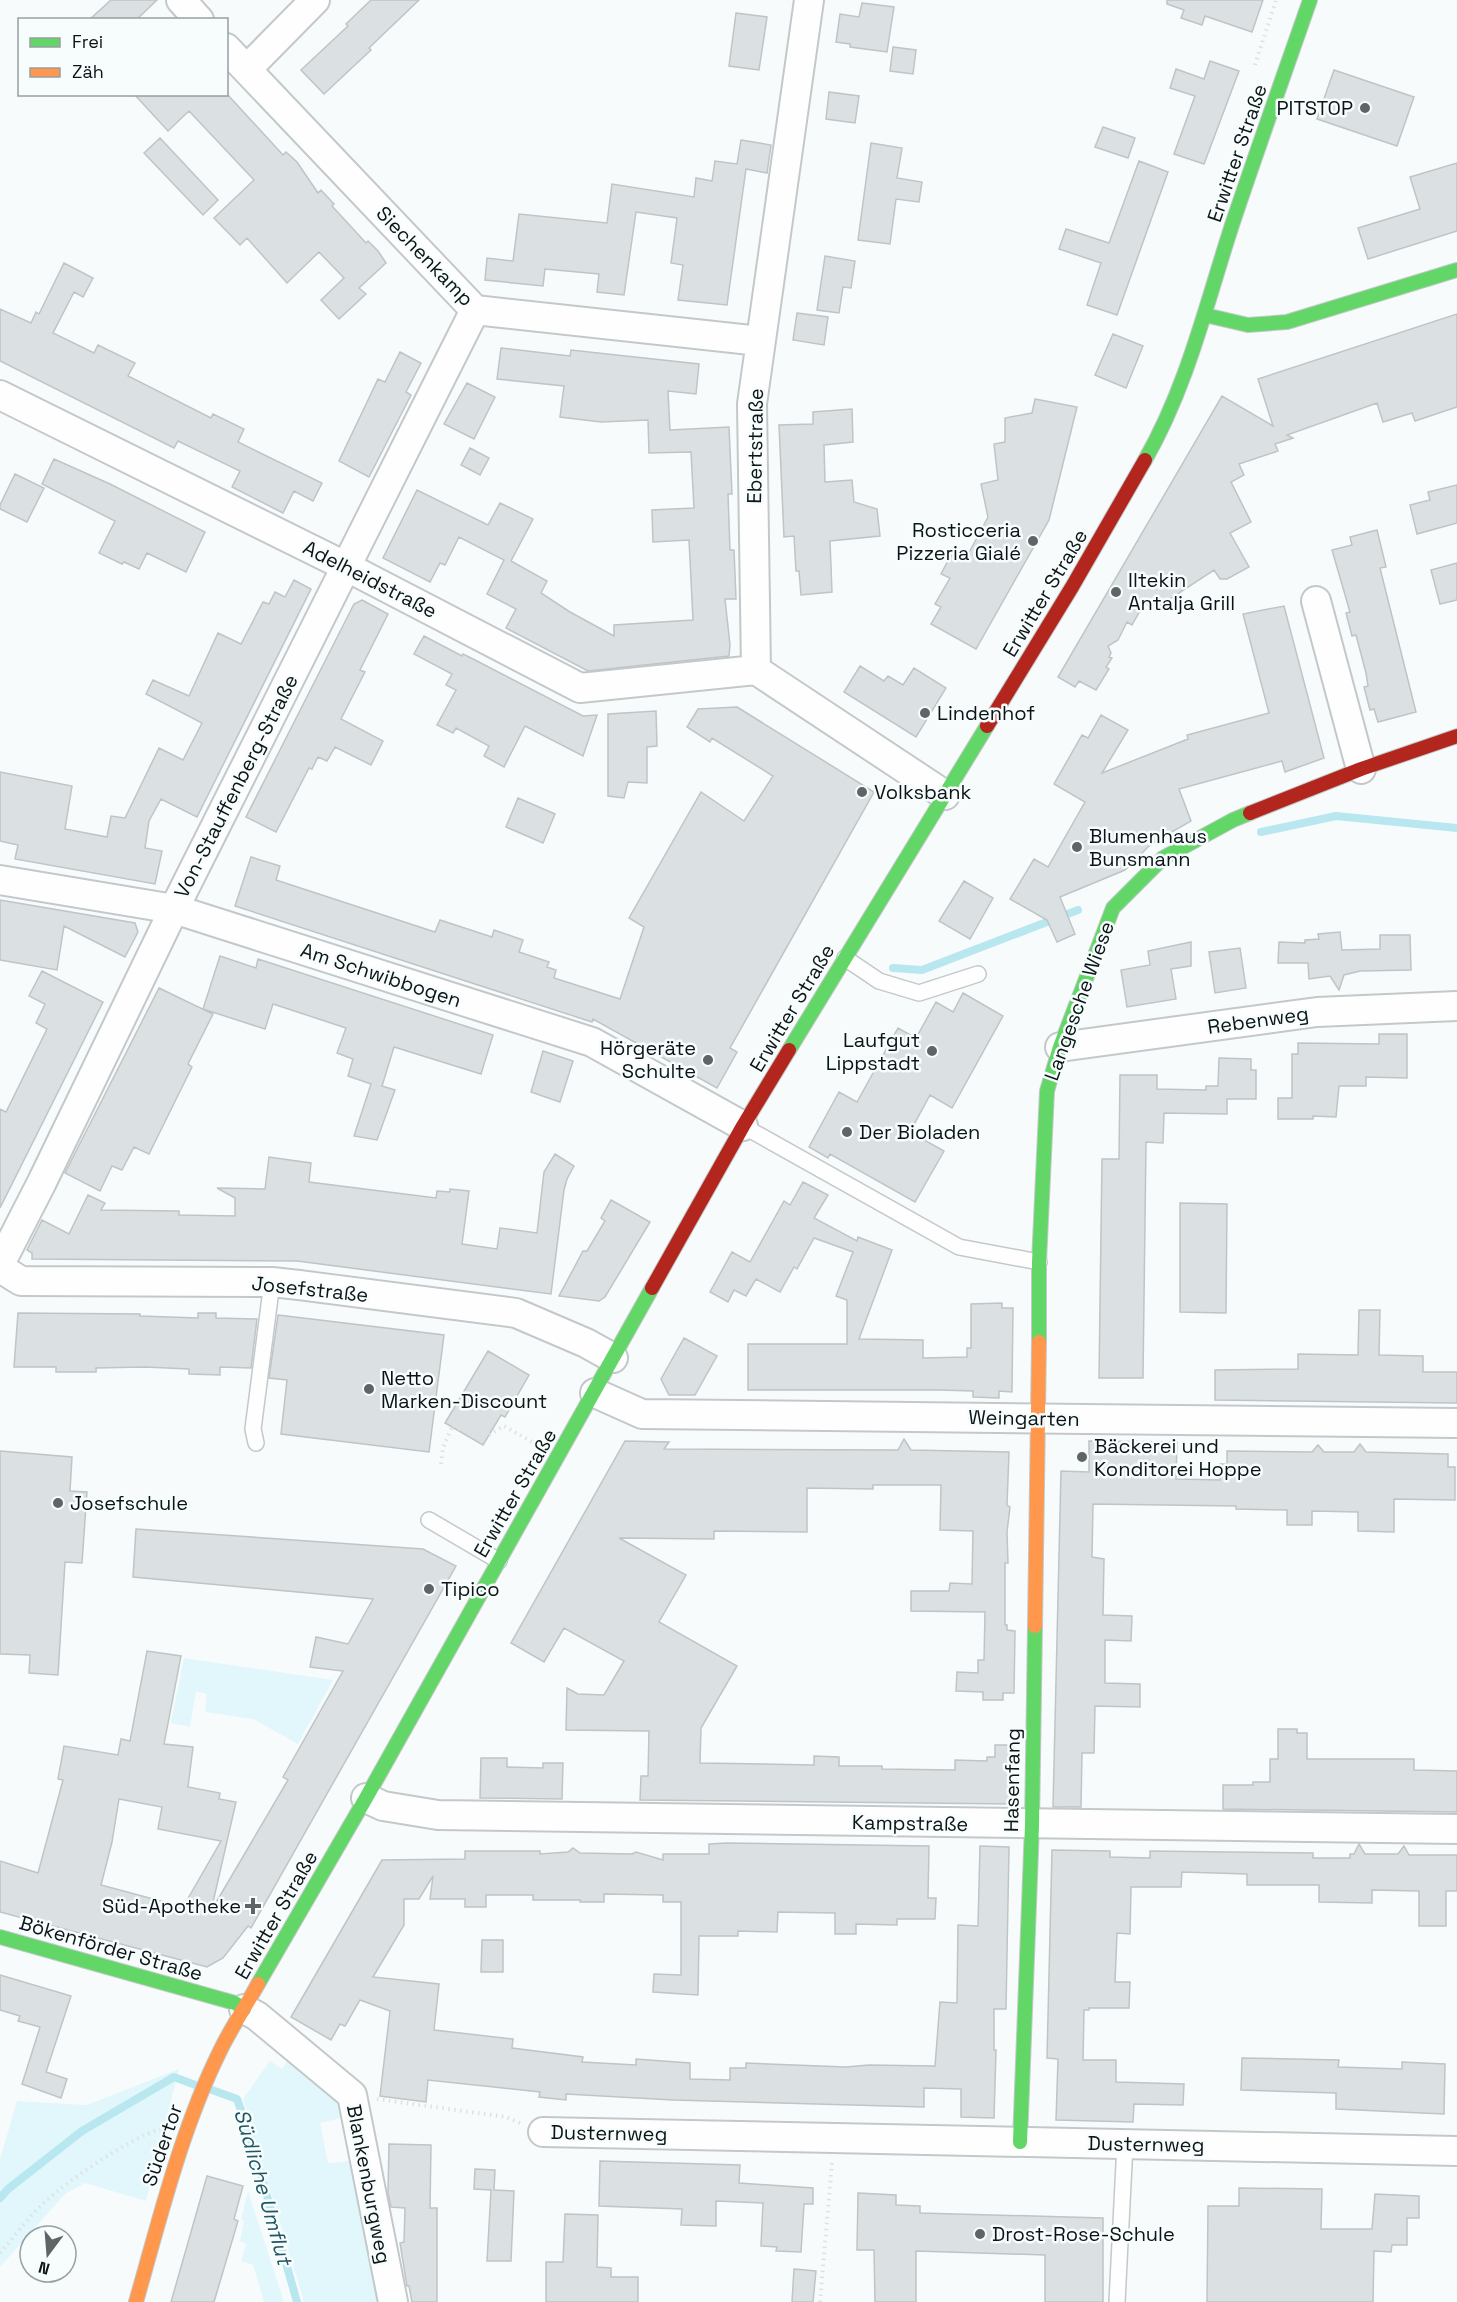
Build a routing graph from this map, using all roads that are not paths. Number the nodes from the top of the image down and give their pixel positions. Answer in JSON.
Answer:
{"nodes":[{"id":1,"x":181,"y":0,"type":"edge"},
{"id":2,"x":315,"y":0,"type":"edge"},
{"id":3,"x":809,"y":0,"type":"edge"},
{"id":4,"x":1310,"y":0,"type":"edge"},
{"id":5,"x":198,"y":18,"type":"edge"},
{"id":6,"x":228,"y":50,"type":"edge"},
{"id":7,"x":247,"y":69,"type":"junction"},
{"id":8,"x":1457,"y":270,"type":"edge"},
{"id":9,"x":475,"y":310,"type":"junction"},
{"id":10,"x":1205,"y":315,"type":"junction"},
{"id":11,"x":760,"y":341,"type":"junction"},
{"id":12,"x":0,"y":394,"type":"edge"},
{"id":13,"x":345,"y":566,"type":"junction"},
{"id":14,"x":1316,"y":600,"type":"dead end"},
{"id":15,"x":756,"y":670,"type":"junction"},
{"id":16,"x":1457,"y":736,"type":"edge"},
{"id":17,"x":1361,"y":769,"type":"junction"},
{"id":18,"x":945,"y":795,"type":"junction"},
{"id":19,"x":0,"y":880,"type":"edge"},
{"id":20,"x":174,"y":909,"type":"junction"},
{"id":21,"x":845,"y":958,"type":"junction"},
{"id":22,"x":978,"y":974,"type":"dead end"},
{"id":23,"x":1457,"y":1006,"type":"edge"},
{"id":24,"x":1060,"y":1047,"type":"junction"},
{"id":25,"x":743,"y":1126,"type":"junction"},
{"id":26,"x":1038,"y":1262,"type":"junction"},
{"id":27,"x":0,"y":1266,"type":"edge"},
{"id":28,"x":272,"y":1282,"type":"junction"},
{"id":29,"x":613,"y":1358,"type":"junction"},
{"id":30,"x":595,"y":1393,"type":"junction"},
{"id":31,"x":1039,"y":1418,"type":"junction"},
{"id":32,"x":1457,"y":1423,"type":"edge"},
{"id":33,"x":256,"y":1443,"type":"dead end"},
{"id":34,"x":429,"y":1520,"type":"dead end"},
{"id":35,"x":499,"y":1562,"type":"junction"},
{"id":36,"x":366,"y":1798,"type":"junction"},
{"id":37,"x":1032,"y":1825,"type":"junction"},
{"id":38,"x":1457,"y":1829,"type":"edge"},
{"id":39,"x":0,"y":1937,"type":"edge"},
{"id":40,"x":244,"y":2009,"type":"junction"},
{"id":41,"x":543,"y":2132,"type":"road end"},
{"id":42,"x":1020,"y":2142,"type":"junction"},
{"id":43,"x":1125,"y":2144,"type":"junction"},
{"id":44,"x":1457,"y":2151,"type":"edge"},
{"id":45,"x":136,"y":2302,"type":"edge"},
{"id":46,"x":393,"y":2302,"type":"edge"},
{"id":47,"x":1117,"y":2302,"type":"edge"}],
"edges":[{"from":1,"to":5,"type":"street"},
{"from":2,"to":7,"type":"street"},
{"from":3,"to":11,"type":"street","name":"Ebertstraße"},
{"from":4,"to":10,"type":"street","name":"Erwitter Straße"},
{"from":6,"to":7,"type":"street","name":"Siechenkamp"},
{"from":7,"to":9,"type":"street","name":"Siechenkamp"},
{"from":8,"to":10,"type":"street"},
{"from":9,"to":11,"type":"street","name":"Siechenkamp"},
{"from":9,"to":13,"type":"street","name":"Von-Stauffenberg-Straße"},
{"from":10,"to":18,"type":"street","name":"Erwitter Straße"},
{"from":11,"to":15,"type":"street","name":"Ebertstraße"},
{"from":12,"to":13,"type":"street","name":"Adelheidstraße"},
{"from":13,"to":15,"type":"street","name":"Adelheidstraße"},
{"from":13,"to":20,"type":"street","name":"Von-Stauffenberg-Straße"},
{"from":14,"to":17,"type":"street"},
{"from":15,"to":18,"type":"street"},
{"from":16,"to":17,"type":"street","name":"Langesche Wiese"},
{"from":17,"to":24,"type":"street","name":"Langesche Wiese"},
{"from":18,"to":21,"type":"street","name":"Erwitter Straße"},
{"from":19,"to":20,"type":"street","name":"Am Schwibbogen"},
{"from":20,"to":25,"type":"street","name":"Am Schwibbogen"},
{"from":20,"to":27,"type":"street","name":"Von-Stauffenberg-Straße"},
{"from":21,"to":22,"type":"lane"},
{"from":21,"to":25,"type":"street","name":"Erwitter Straße"},
{"from":23,"to":24,"type":"street","name":"Rebenweg"},
{"from":24,"to":26,"type":"street","name":"Langesche Wiese"},
{"from":25,"to":26,"type":"lane"},
{"from":25,"to":29,"type":"street","name":"Erwitter Straße"},
{"from":26,"to":31,"type":"street","name":"Langesche Wiese"},
{"from":27,"to":28,"type":"street","name":"Josefstraße"},
{"from":28,"to":29,"type":"street","name":"Josefstraße"},
{"from":28,"to":33,"type":"lane"},
{"from":29,"to":30,"type":"street","name":"Erwitter Straße"},
{"from":30,"to":31,"type":"street","name":"Weingarten"},
{"from":30,"to":35,"type":"street","name":"Erwitter Straße"},
{"from":31,"to":32,"type":"street","name":"Weingarten"},
{"from":31,"to":37,"type":"street","name":"Hasenfang"},
{"from":34,"to":35,"type":"lane"},
{"from":35,"to":36,"type":"street","name":"Erwitter Straße"},
{"from":36,"to":37,"type":"street","name":"Kampstraße"},
{"from":36,"to":40,"type":"street","name":"Erwitter Straße"},
{"from":37,"to":38,"type":"street","name":"Kampstraße"},
{"from":37,"to":42,"type":"street","name":"Hasenfang"},
{"from":39,"to":40,"type":"street","name":"Bökenförder Straße"},
{"from":40,"to":45,"type":"street","name":"Südertor"},
{"from":40,"to":46,"type":"street","name":"Blankenburgweg"},
{"from":41,"to":42,"type":"street","name":"Dusternweg"},
{"from":42,"to":43,"type":"street","name":"Dusternweg"},
{"from":43,"to":44,"type":"street","name":"Dusternweg"},
{"from":43,"to":47,"type":"lane"}]}
